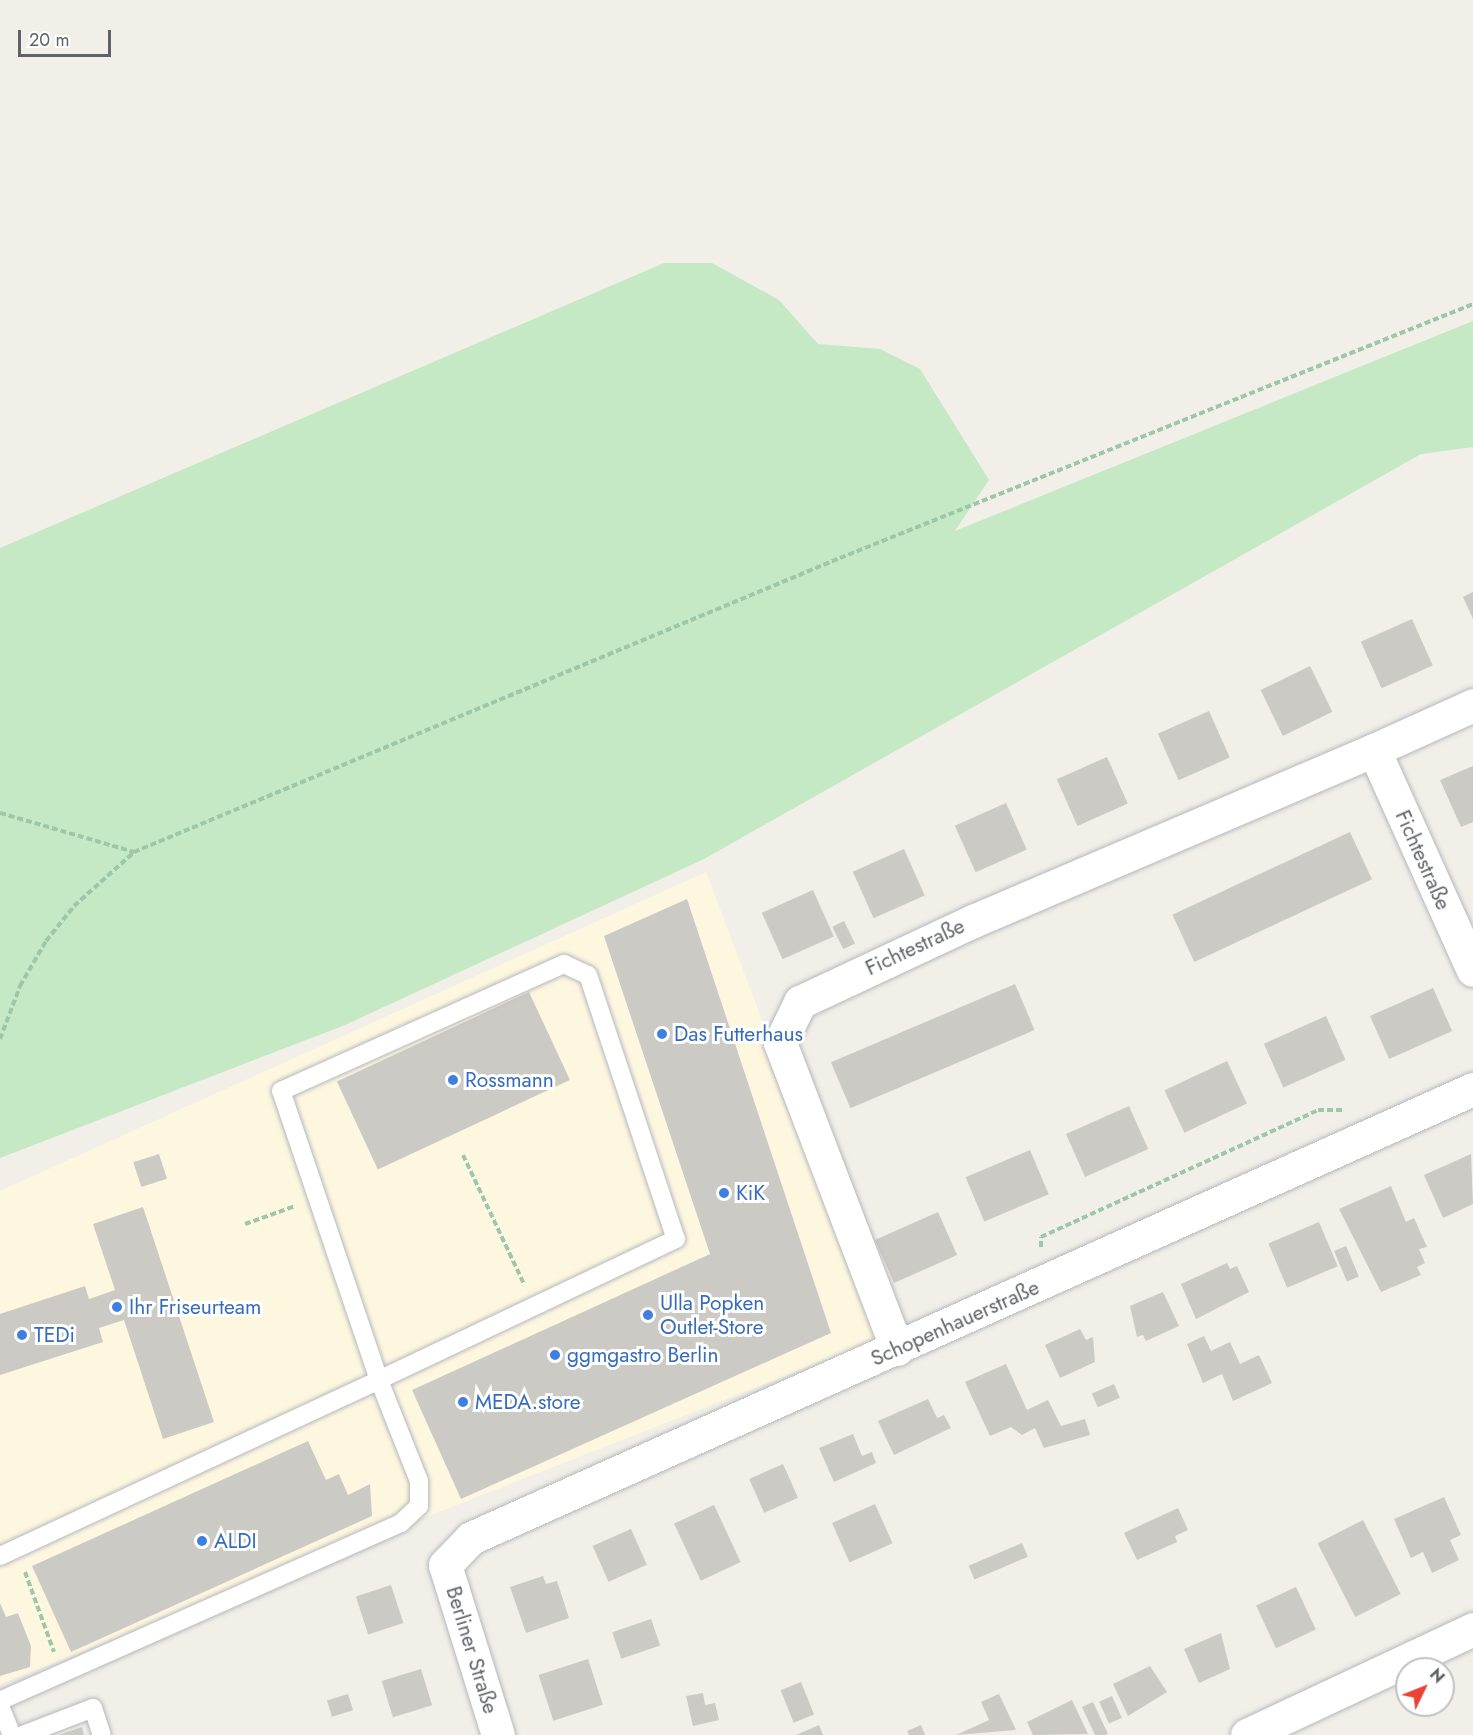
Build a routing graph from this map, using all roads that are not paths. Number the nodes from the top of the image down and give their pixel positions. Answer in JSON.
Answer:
{"nodes":[{"id":1,"x":1473,"y":705,"type":"edge"},
{"id":2,"x":1374,"y":750,"type":"junction"},
{"id":3,"x":1473,"y":970,"type":"edge"},
{"id":4,"x":1473,"y":1089,"type":"edge"},
{"id":5,"x":897,"y":1349,"type":"junction"},
{"id":6,"x":379,"y":1380,"type":"junction"},
{"id":7,"x":8,"y":1552,"type":"edge"},
{"id":8,"x":445,"y":1565,"type":"joint"},
{"id":9,"x":1473,"y":1629,"type":"edge"},
{"id":10,"x":0,"y":1704,"type":"edge"},
{"id":11,"x":12,"y":1735,"type":"edge"},
{"id":12,"x":23,"y":1735,"type":"edge"},
{"id":13,"x":102,"y":1735,"type":"edge"},
{"id":14,"x":498,"y":1735,"type":"edge"},
{"id":15,"x":1247,"y":1735,"type":"edge"}],
"edges":[{"from":1,"to":2,"type":"street","name":"Fichtestraße"},
{"from":2,"to":3,"type":"street","name":"Fichtestraße"},
{"from":2,"to":5,"type":"street","name":"Fichtestraße"},
{"from":4,"to":5,"type":"street","name":"Schopenhauerstraße"},
{"from":5,"to":8,"type":"street","name":"Schopenhauerstraße"},
{"from":6,"to":6,"type":"lane"},
{"from":6,"to":7,"type":"lane"},
{"from":6,"to":10,"type":"lane"},
{"from":8,"to":14,"type":"street","name":"Berliner Straße"},
{"from":9,"to":15,"type":"street"},
{"from":10,"to":11,"type":"lane"},
{"from":12,"to":13,"type":"lane"}]}
